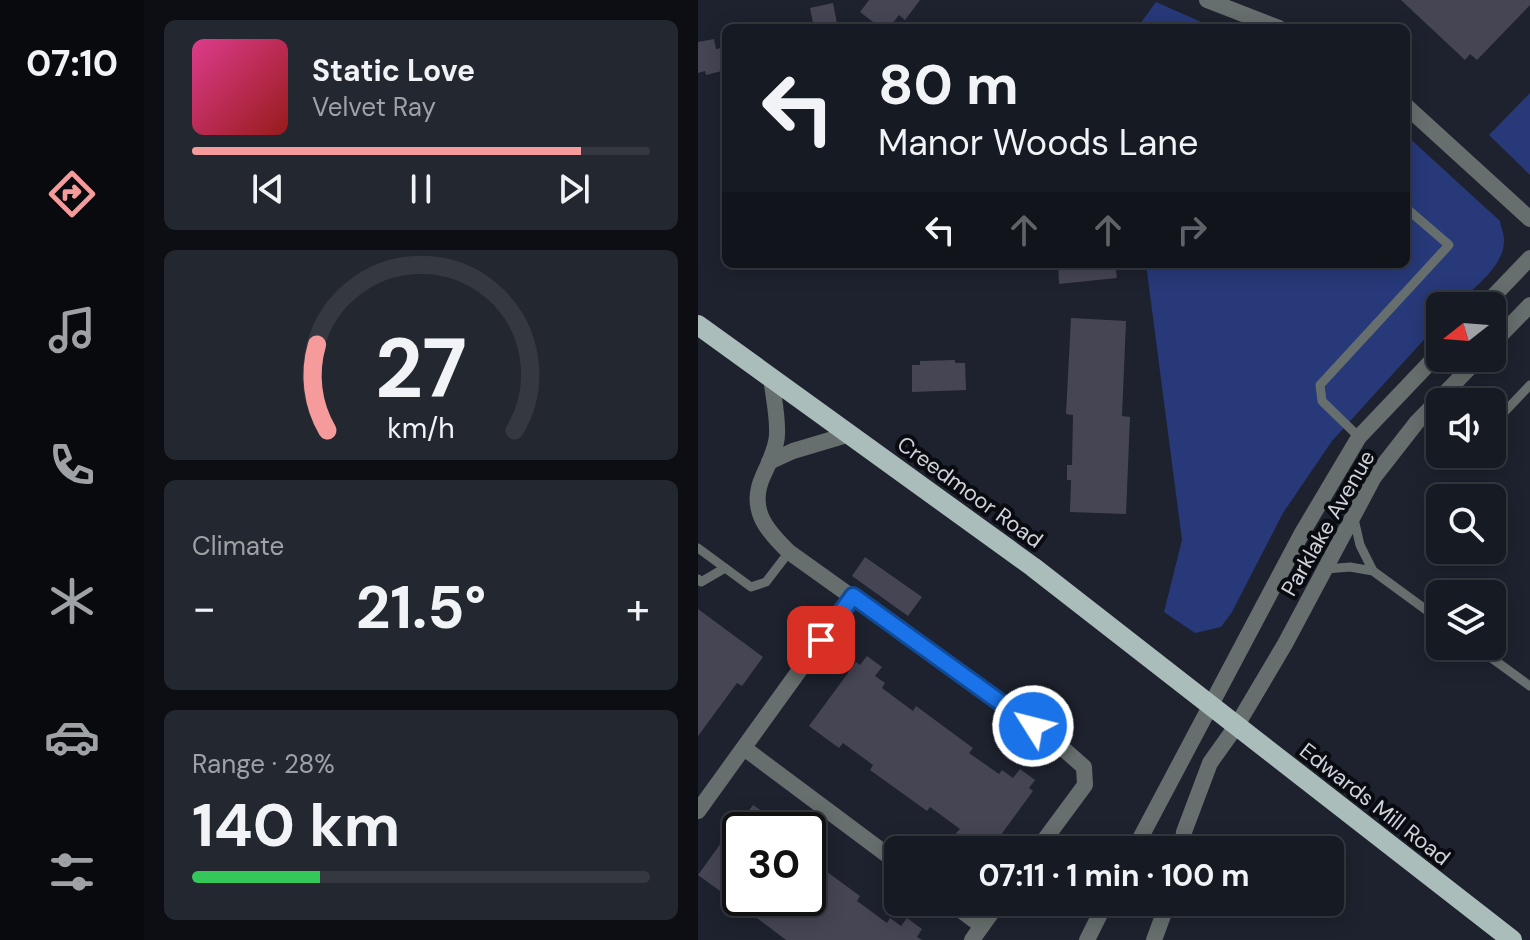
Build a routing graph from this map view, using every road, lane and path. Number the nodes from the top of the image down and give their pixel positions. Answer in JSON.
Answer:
{"nodes":[{"id":1,"x":1207,"y":0,"type":"edge"},
{"id":2,"x":1269,"y":24,"type":"edge"},
{"id":3,"x":1410,"y":110,"type":"edge"},
{"id":4,"x":1410,"y":211,"type":"edge"},
{"id":5,"x":1530,"y":219,"type":"edge"},
{"id":6,"x":1530,"y":258,"type":"edge"},
{"id":7,"x":1497,"y":292,"type":"edge"},
{"id":8,"x":1530,"y":305,"type":"edge"},
{"id":9,"x":698,"y":325,"type":"edge"},
{"id":10,"x":1506,"y":330,"type":"edge"},
{"id":11,"x":1426,"y":367,"type":"edge"},
{"id":12,"x":1467,"y":372,"type":"edge"},
{"id":13,"x":771,"y":377,"type":"junction"},
{"id":14,"x":1530,"y":385,"type":"edge"},
{"id":15,"x":1453,"y":388,"type":"edge"},
{"id":16,"x":1506,"y":410,"type":"edge"},
{"id":17,"x":1426,"y":414,"type":"edge"},
{"id":18,"x":850,"y":434,"type":"junction"},
{"id":19,"x":1359,"y":437,"type":"junction"},
{"id":20,"x":769,"y":462,"type":"junction"},
{"id":21,"x":1354,"y":519,"type":"junction"},
{"id":22,"x":698,"y":548,"type":"edge"},
{"id":23,"x":789,"y":552,"type":"junction"},
{"id":24,"x":725,"y":568,"type":"junction"},
{"id":25,"x":1326,"y":569,"type":"junction"},
{"id":26,"x":1373,"y":571,"type":"junction"},
{"id":27,"x":698,"y":579,"type":"edge"},
{"id":28,"x":853,"y":596,"type":"junction"},
{"id":29,"x":1426,"y":610,"type":"edge"},
{"id":30,"x":1494,"y":660,"type":"edge"},
{"id":31,"x":1530,"y":686,"type":"edge"},
{"id":32,"x":1210,"y":704,"type":"junction"},
{"id":33,"x":1237,"y":725,"type":"junction"},
{"id":34,"x":744,"y":748,"type":"junction"},
{"id":35,"x":698,"y":811,"type":"edge"},
{"id":36,"x":1047,"y":836,"type":"edge"},
{"id":37,"x":1141,"y":836,"type":"edge"},
{"id":38,"x":1184,"y":836,"type":"edge"},
{"id":39,"x":884,"y":853,"type":"edge"},
{"id":40,"x":962,"y":916,"type":"edge"},
{"id":41,"x":989,"y":916,"type":"edge"},
{"id":42,"x":1099,"y":916,"type":"edge"},
{"id":43,"x":1163,"y":916,"type":"edge"},
{"id":44,"x":977,"y":933,"type":"edge"},
{"id":45,"x":1087,"y":940,"type":"edge"},
{"id":46,"x":1154,"y":940,"type":"edge"},
{"id":47,"x":1512,"y":940,"type":"edge"}],
"edges":[{"from":1,"to":2,"type":"street"},
{"from":3,"to":5,"type":"street"},
{"from":4,"to":19,"type":"lane"},
{"from":6,"to":7,"type":"street"},
{"from":8,"to":10,"type":"street"},
{"from":9,"to":13,"type":"main road","name":"Creedmoor Road"},
{"from":11,"to":19,"type":"street","name":"Parklake Avenue"},
{"from":12,"to":15,"type":"street","name":"Parklake Avenue"},
{"from":13,"to":18,"type":"main road","name":"Creedmoor Road"},
{"from":13,"to":20,"type":"street"},
{"from":14,"to":16,"type":"lane"},
{"from":17,"to":21,"type":"street","name":"Parklake Avenue"},
{"from":18,"to":20,"type":"street"},
{"from":18,"to":32,"type":"main road","name":"Creedmoor Road"},
{"from":19,"to":32,"type":"street","name":"Parklake Avenue"},
{"from":20,"to":23,"type":"street"},
{"from":21,"to":25,"type":"street","name":"Parklake Avenue"},
{"from":21,"to":26,"type":"lane"},
{"from":22,"to":24,"type":"lane"},
{"from":23,"to":24,"type":"lane"},
{"from":23,"to":28,"type":"street"},
{"from":24,"to":27,"type":"lane"},
{"from":25,"to":26,"type":"lane"},
{"from":25,"to":33,"type":"street","name":"Parklake Avenue"},
{"from":26,"to":29,"type":"lane"},
{"from":28,"to":34,"type":"street"},
{"from":28,"to":36,"type":"street"},
{"from":30,"to":31,"type":"lane"},
{"from":32,"to":33,"type":"main road","name":"Edwards Mill Road"},
{"from":32,"to":37,"type":"street","name":"Parklake Avenue"},
{"from":33,"to":38,"type":"street","name":"Parklake Avenue"},
{"from":33,"to":47,"type":"main road","name":"Edwards Mill Road"},
{"from":34,"to":35,"type":"street"},
{"from":34,"to":39,"type":"street"},
{"from":40,"to":44,"type":"street"},
{"from":41,"to":44,"type":"street"},
{"from":42,"to":45,"type":"street"},
{"from":43,"to":46,"type":"street"}]}
